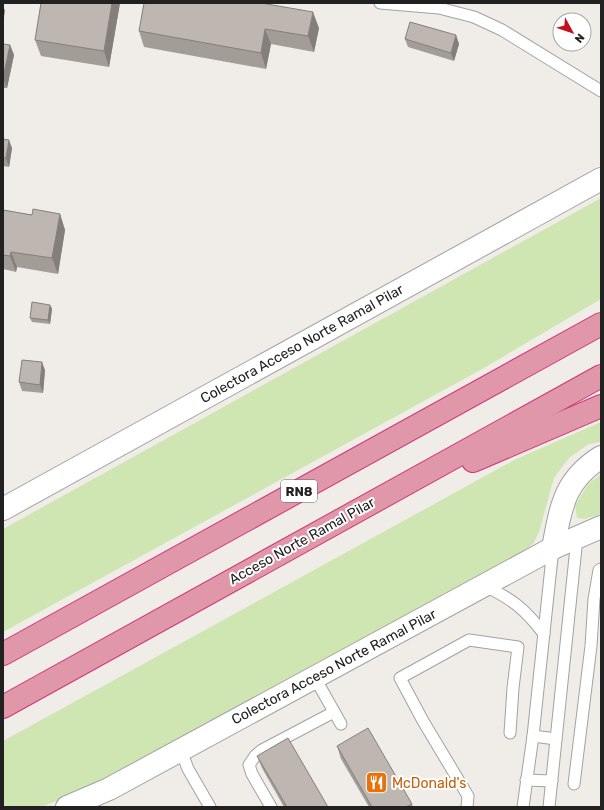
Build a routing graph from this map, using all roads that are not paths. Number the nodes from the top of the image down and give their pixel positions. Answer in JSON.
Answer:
{"nodes":[{"id":1,"x":380,"y":3,"type":"edge"},
{"id":2,"x":601,"y":91,"type":"edge"},
{"id":3,"x":601,"y":179,"type":"edge"},
{"id":4,"x":599,"y":325,"type":"edge"},
{"id":5,"x":601,"y":376,"type":"edge"},
{"id":6,"x":601,"y":406,"type":"edge"},
{"id":7,"x":601,"y":457,"type":"edge"},
{"id":8,"x":3,"y":509,"type":"edge"},
{"id":9,"x":360,"y":510,"type":"junction"},
{"id":10,"x":601,"y":527,"type":"edge"},
{"id":11,"x":577,"y":538,"type":"junction"},
{"id":12,"x":553,"y":548,"type":"junction"},
{"id":13,"x":601,"y":569,"type":"edge"},
{"id":14,"x":484,"y":586,"type":"junction"},
{"id":15,"x":544,"y":634,"type":"junction"},
{"id":16,"x":3,"y":654,"type":"edge"},
{"id":17,"x":315,"y":678,"type":"junction"},
{"id":18,"x":3,"y":707,"type":"edge"},
{"id":19,"x":334,"y":712,"type":"junction"},
{"id":20,"x":341,"y":724,"type":"dead end"},
{"id":21,"x":510,"y":734,"type":"dead end"},
{"id":22,"x":533,"y":736,"type":"junction"},
{"id":23,"x":556,"y":739,"type":"junction"},
{"id":24,"x":181,"y":750,"type":"junction"},
{"id":25,"x":526,"y":780,"type":"junction"},
{"id":26,"x":552,"y":781,"type":"junction"},
{"id":27,"x":574,"y":784,"type":"dead end"},
{"id":28,"x":67,"y":807,"type":"edge"},
{"id":29,"x":210,"y":807,"type":"edge"},
{"id":30,"x":271,"y":807,"type":"edge"},
{"id":31,"x":467,"y":807,"type":"edge"},
{"id":32,"x":523,"y":807,"type":"edge"},
{"id":33,"x":549,"y":807,"type":"edge"}],
"edges":[{"from":1,"to":2,"type":"lane"},
{"from":3,"to":8,"type":"street","name":"Colectora Acceso Norte Ramal Pilar"},
{"from":4,"to":16,"type":"highway","number":"RN8"},
{"from":5,"to":9,"type":"highway","name":"Acceso Norte Ramal Pilar"},
{"from":6,"to":9,"type":"highway"},
{"from":7,"to":12,"type":"street"},
{"from":9,"to":18,"type":"highway","name":"Acceso Norte Ramal Pilar"},
{"from":10,"to":11,"type":"street","name":"Colectora Acceso Norte Ramal Pilar"},
{"from":11,"to":12,"type":"street","name":"Colectora Acceso Norte Ramal Pilar"},
{"from":11,"to":23,"type":"lane"},
{"from":12,"to":14,"type":"street","name":"Colectora Acceso Norte Ramal Pilar"},
{"from":12,"to":15,"type":"lane"},
{"from":13,"to":27,"type":"lane"},
{"from":14,"to":15,"type":"lane"},
{"from":14,"to":17,"type":"street","name":"Colectora Acceso Norte Ramal Pilar"},
{"from":15,"to":22,"type":"lane"},
{"from":17,"to":19,"type":"lane"},
{"from":17,"to":24,"type":"street","name":"Colectora Acceso Norte Ramal Pilar"},
{"from":19,"to":20,"type":"lane"},
{"from":19,"to":30,"type":"lane"},
{"from":21,"to":31,"type":"lane"},
{"from":22,"to":23,"type":"lane"},
{"from":22,"to":25,"type":"lane"},
{"from":23,"to":26,"type":"lane"},
{"from":24,"to":28,"type":"street","name":"Colectora Acceso Norte Ramal Pilar"},
{"from":24,"to":29,"type":"lane"},
{"from":25,"to":26,"type":"lane"},
{"from":25,"to":32,"type":"lane"},
{"from":26,"to":33,"type":"lane"}]}
